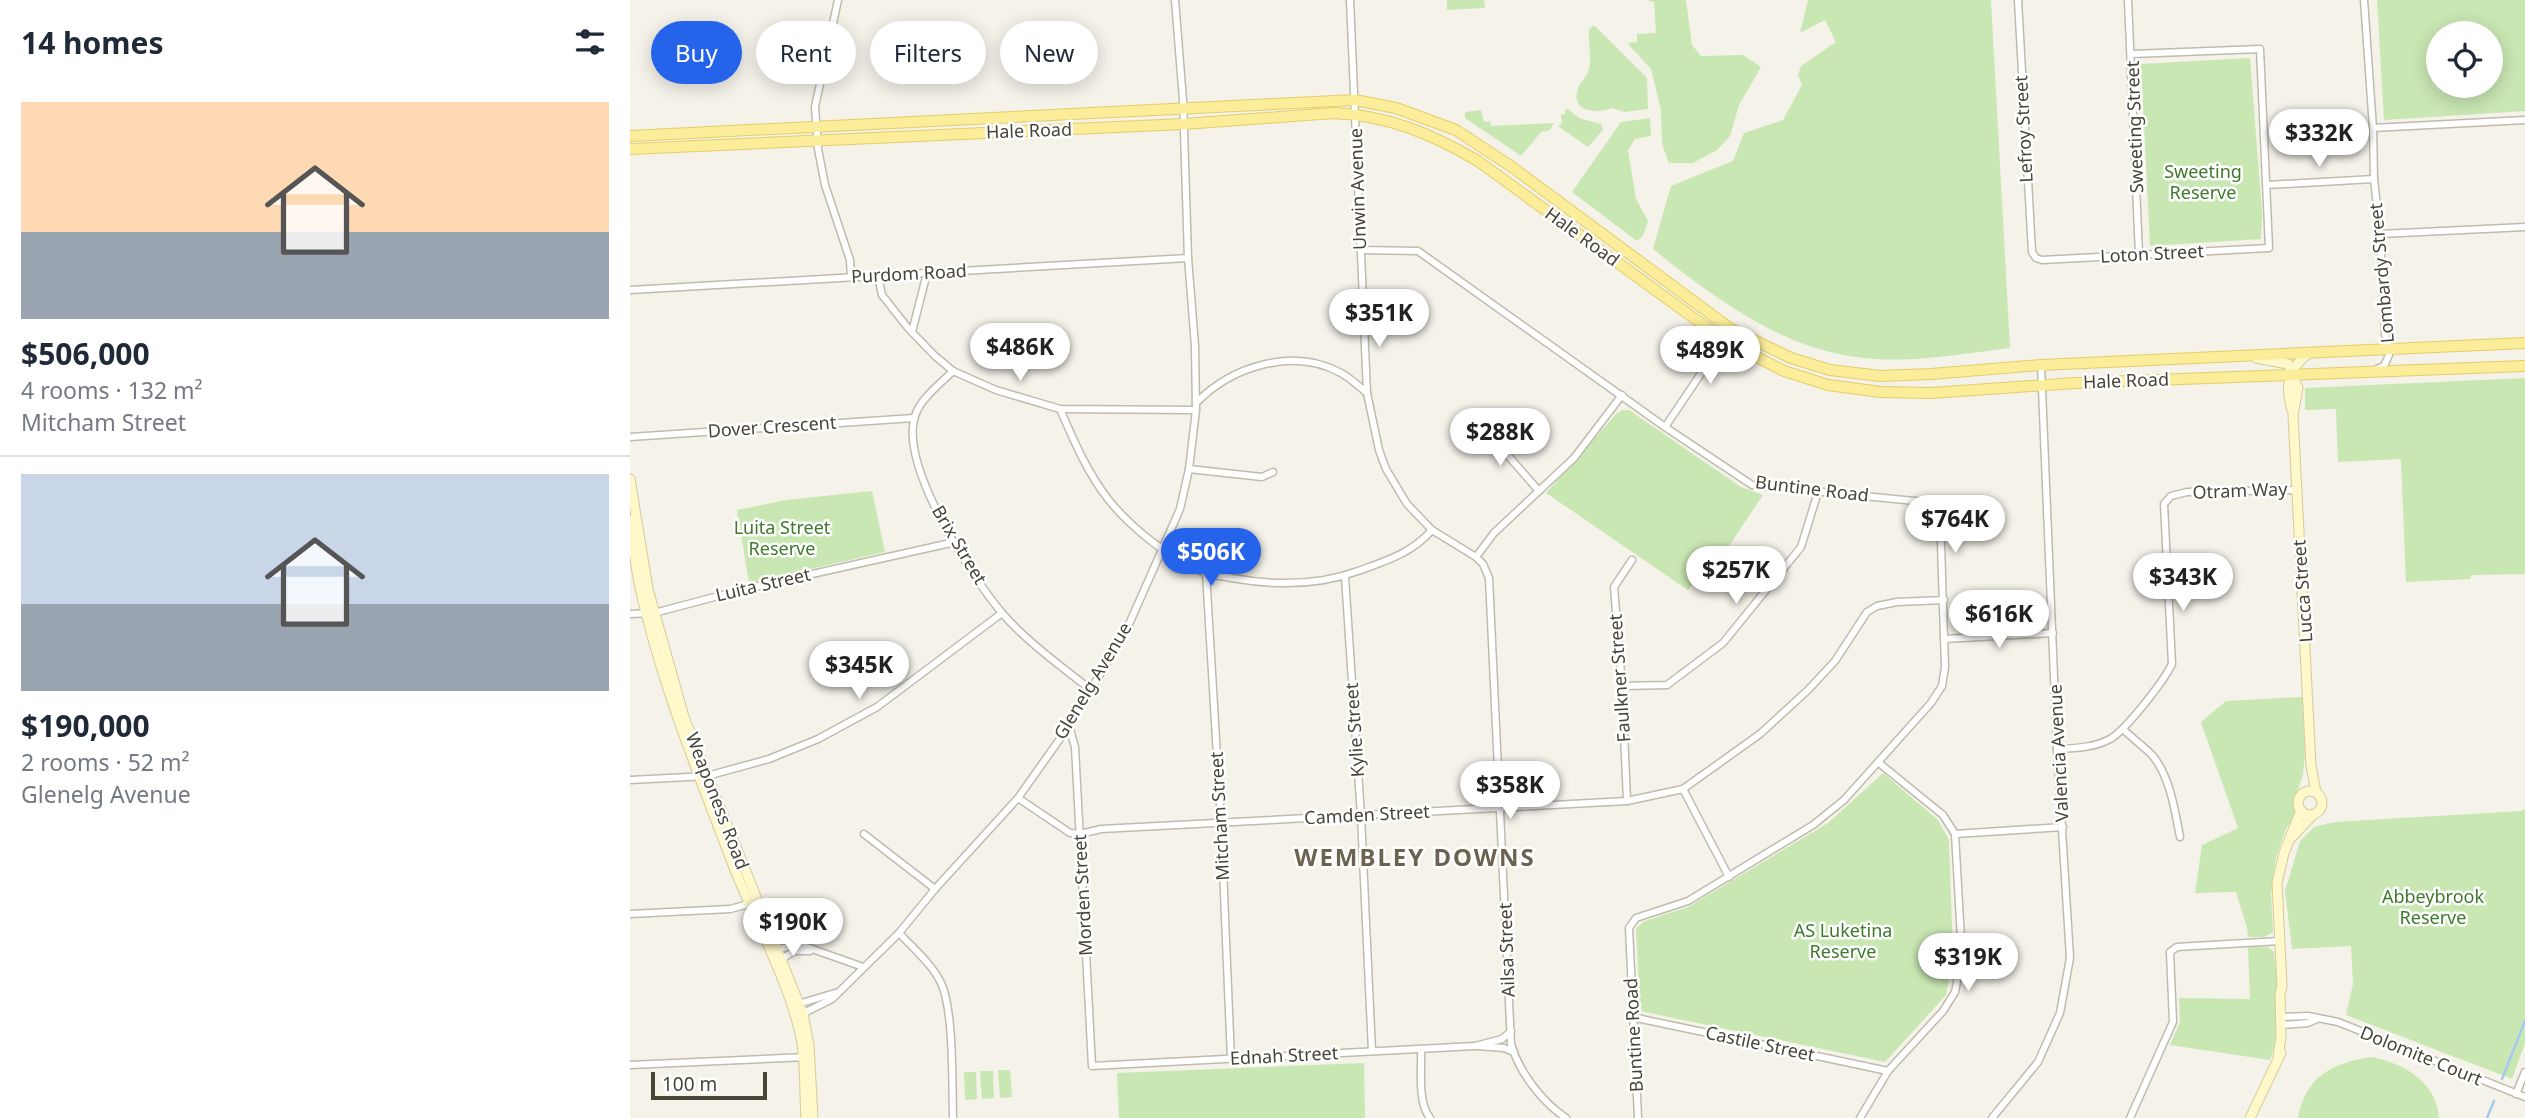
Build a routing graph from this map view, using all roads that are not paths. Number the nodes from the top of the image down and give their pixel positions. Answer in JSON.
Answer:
{"nodes":[{"id":1,"x":838,"y":0,"type":"edge"},
{"id":2,"x":1175,"y":0,"type":"edge"},
{"id":3,"x":1350,"y":0,"type":"edge"},
{"id":4,"x":2018,"y":0,"type":"edge"},
{"id":5,"x":2128,"y":0,"type":"edge"},
{"id":6,"x":2364,"y":0,"type":"edge"},
{"id":7,"x":2132,"y":54,"type":"junction"},
{"id":8,"x":1355,"y":100,"type":"junction"},
{"id":9,"x":1183,"y":107,"type":"junction"},
{"id":10,"x":1355,"y":114,"type":"junction"},
{"id":11,"x":2525,"y":120,"type":"edge"},
{"id":12,"x":1184,"y":124,"type":"junction"},
{"id":13,"x":816,"y":125,"type":"junction"},
{"id":14,"x":2373,"y":128,"type":"junction"},
{"id":15,"x":630,"y":135,"type":"edge"},
{"id":16,"x":818,"y":140,"type":"junction"},
{"id":17,"x":630,"y":149,"type":"edge"},
{"id":18,"x":2374,"y":180,"type":"junction"},
{"id":19,"x":2267,"y":186,"type":"junction"},
{"id":20,"x":2525,"y":227,"type":"edge"},
{"id":21,"x":2380,"y":234,"type":"junction"},
{"id":22,"x":1361,"y":250,"type":"junction"},
{"id":23,"x":2139,"y":255,"type":"junction"},
{"id":24,"x":1188,"y":258,"type":"junction"},
{"id":25,"x":2036,"y":258,"type":"joint"},
{"id":26,"x":927,"y":273,"type":"junction"},
{"id":27,"x":878,"y":276,"type":"junction"},
{"id":28,"x":851,"y":277,"type":"junction"},
{"id":29,"x":630,"y":290,"type":"edge"},
{"id":30,"x":1731,"y":329,"type":"junction"},
{"id":31,"x":912,"y":332,"type":"junction"},
{"id":32,"x":1724,"y":340,"type":"junction"},
{"id":33,"x":2525,"y":343,"type":"edge"},
{"id":34,"x":2388,"y":350,"type":"junction"},
{"id":35,"x":2309,"y":353,"type":"junction"},
{"id":36,"x":2246,"y":356,"type":"junction"},
{"id":37,"x":2041,"y":365,"type":"junction"},
{"id":38,"x":2525,"y":366,"type":"edge"},
{"id":39,"x":953,"y":371,"type":"junction"},
{"id":40,"x":2373,"y":371,"type":"junction"},
{"id":41,"x":2292,"y":374,"type":"junction"},
{"id":42,"x":2042,"y":384,"type":"junction"},
{"id":43,"x":1367,"y":393,"type":"junction"},
{"id":44,"x":1622,"y":395,"type":"junction"},
{"id":45,"x":1196,"y":406,"type":"junction"},
{"id":46,"x":1060,"y":410,"type":"junction"},
{"id":47,"x":914,"y":418,"type":"junction"},
{"id":48,"x":1483,"y":427,"type":"dead end"},
{"id":49,"x":1665,"y":427,"type":"junction"},
{"id":50,"x":630,"y":437,"type":"edge"},
{"id":51,"x":1189,"y":469,"type":"junction"},
{"id":52,"x":1273,"y":472,"type":"dead end"},
{"id":53,"x":630,"y":479,"type":"edge"},
{"id":54,"x":2297,"y":490,"type":"junction"},
{"id":55,"x":1539,"y":491,"type":"junction"},
{"id":56,"x":1818,"y":492,"type":"junction"},
{"id":57,"x":630,"y":520,"type":"edge"},
{"id":58,"x":1432,"y":530,"type":"junction"},
{"id":59,"x":955,"y":541,"type":"junction"},
{"id":60,"x":1162,"y":548,"type":"junction"},
{"id":61,"x":1476,"y":557,"type":"junction"},
{"id":62,"x":1632,"y":560,"type":"dead end"},
{"id":63,"x":1206,"y":573,"type":"junction"},
{"id":64,"x":1345,"y":577,"type":"junction"},
{"id":65,"x":1944,"y":600,"type":"junction"},
{"id":66,"x":650,"y":613,"type":"junction"},
{"id":67,"x":1002,"y":613,"type":"junction"},
{"id":68,"x":630,"y":614,"type":"edge"},
{"id":69,"x":2053,"y":633,"type":"junction"},
{"id":70,"x":1944,"y":639,"type":"junction"},
{"id":71,"x":1622,"y":686,"type":"junction"},
{"id":72,"x":1091,"y":690,"type":"junction"},
{"id":73,"x":1069,"y":726,"type":"junction"},
{"id":74,"x":2123,"y":729,"type":"junction"},
{"id":75,"x":2057,"y":749,"type":"junction"},
{"id":76,"x":1879,"y":763,"type":"junction"},
{"id":77,"x":2311,"y":766,"type":"junction"},
{"id":78,"x":703,"y":776,"type":"junction"},
{"id":79,"x":630,"y":780,"type":"edge"},
{"id":80,"x":1683,"y":789,"type":"junction"},
{"id":81,"x":2304,"y":792,"type":"junction"},
{"id":82,"x":2316,"y":792,"type":"junction"},
{"id":83,"x":1018,"y":798,"type":"junction"},
{"id":84,"x":1627,"y":802,"type":"junction"},
{"id":85,"x":1499,"y":808,"type":"junction"},
{"id":86,"x":2301,"y":810,"type":"junction"},
{"id":87,"x":2313,"y":815,"type":"junction"},
{"id":88,"x":1361,"y":816,"type":"junction"},
{"id":89,"x":1221,"y":822,"type":"junction"},
{"id":90,"x":2063,"y":827,"type":"junction"},
{"id":91,"x":864,"y":834,"type":"dead end"},
{"id":92,"x":1080,"y":834,"type":"junction"},
{"id":93,"x":1955,"y":834,"type":"junction"},
{"id":94,"x":2180,"y":837,"type":"dead end"},
{"id":95,"x":2291,"y":838,"type":"junction"},
{"id":96,"x":1729,"y":877,"type":"junction"},
{"id":97,"x":935,"y":889,"type":"junction"},
{"id":98,"x":752,"y":903,"type":"junction"},
{"id":99,"x":630,"y":914,"type":"edge"},
{"id":100,"x":899,"y":933,"type":"junction"},
{"id":101,"x":2280,"y":941,"type":"junction"},
{"id":102,"x":773,"y":949,"type":"junction"},
{"id":103,"x":816,"y":951,"type":"junction"},
{"id":104,"x":779,"y":962,"type":"junction"},
{"id":105,"x":863,"y":967,"type":"junction"},
{"id":106,"x":839,"y":990,"type":"junction"},
{"id":107,"x":795,"y":1005,"type":"junction"},
{"id":108,"x":799,"y":1015,"type":"junction"},
{"id":109,"x":1632,"y":1017,"type":"junction"},
{"id":110,"x":2284,"y":1021,"type":"junction"},
{"id":111,"x":1511,"y":1031,"type":"junction"},
{"id":112,"x":1475,"y":1045,"type":"junction"},
{"id":113,"x":1421,"y":1049,"type":"junction"},
{"id":114,"x":1373,"y":1051,"type":"junction"},
{"id":115,"x":1514,"y":1052,"type":"junction"},
{"id":116,"x":806,"y":1057,"type":"junction"},
{"id":117,"x":1231,"y":1059,"type":"junction"},
{"id":118,"x":630,"y":1065,"type":"edge"},
{"id":119,"x":1093,"y":1066,"type":"joint"},
{"id":120,"x":1888,"y":1071,"type":"junction"},
{"id":121,"x":2525,"y":1072,"type":"edge"},
{"id":122,"x":2516,"y":1094,"type":"junction"},
{"id":123,"x":2525,"y":1097,"type":"edge"},
{"id":124,"x":806,"y":1118,"type":"edge"},
{"id":125,"x":813,"y":1118,"type":"edge"},
{"id":126,"x":953,"y":1118,"type":"edge"},
{"id":127,"x":1430,"y":1118,"type":"edge"},
{"id":128,"x":1566,"y":1118,"type":"edge"},
{"id":129,"x":1638,"y":1118,"type":"edge"},
{"id":130,"x":1860,"y":1118,"type":"edge"},
{"id":131,"x":1992,"y":1118,"type":"edge"},
{"id":132,"x":2130,"y":1118,"type":"edge"},
{"id":133,"x":2250,"y":1118,"type":"edge"}],
"edges":[{"from":1,"to":13,"type":"street"},
{"from":2,"to":9,"type":"street","name":"Glenelg Avenue"},
{"from":3,"to":8,"type":"street","name":"Unwin Avenue"},
{"from":4,"to":25,"type":"street","name":"Lefroy Street"},
{"from":5,"to":7,"type":"street","name":"Sweeting Street"},
{"from":6,"to":14,"type":"street","name":"Lombardy Street"},
{"from":7,"to":19,"type":"street"},
{"from":7,"to":23,"type":"street","name":"Sweeting Street"},
{"from":8,"to":9,"type":"main road","name":"Hale Road"},
{"from":8,"to":10,"type":"street","name":"Unwin Avenue"},
{"from":8,"to":30,"type":"main road","name":"Hale Road"},
{"from":9,"to":12,"type":"street","name":"Glenelg Avenue"},
{"from":9,"to":13,"type":"main road","name":"Hale Road"},
{"from":10,"to":12,"type":"main road","name":"Hale Road"},
{"from":10,"to":22,"type":"street","name":"Unwin Avenue"},
{"from":10,"to":32,"type":"main road","name":"Hale Road"},
{"from":11,"to":14,"type":"street"},
{"from":12,"to":16,"type":"main road","name":"Hale Road"},
{"from":12,"to":24,"type":"street","name":"Glenelg Avenue"},
{"from":13,"to":15,"type":"main road","name":"Hale Road"},
{"from":13,"to":16,"type":"street"},
{"from":14,"to":18,"type":"street","name":"Lombardy Street"},
{"from":16,"to":17,"type":"main road","name":"Hale Road"},
{"from":16,"to":28,"type":"street"},
{"from":18,"to":19,"type":"street"},
{"from":18,"to":21,"type":"street","name":"Lombardy Street"},
{"from":19,"to":23,"type":"street","name":"Loton Street"},
{"from":20,"to":21,"type":"street"},
{"from":21,"to":34,"type":"street","name":"Lombardy Street"},
{"from":22,"to":43,"type":"street","name":"Unwin Avenue"},
{"from":22,"to":44,"type":"street","name":"Buntine Road"},
{"from":23,"to":25,"type":"street","name":"Loton Street"},
{"from":24,"to":26,"type":"street","name":"Purdom Road"},
{"from":24,"to":45,"type":"street","name":"Glenelg Avenue"},
{"from":26,"to":27,"type":"street","name":"Purdom Road"},
{"from":26,"to":31,"type":"street"},
{"from":27,"to":28,"type":"street","name":"Purdom Road"},
{"from":27,"to":31,"type":"street"},
{"from":28,"to":29,"type":"street","name":"Purdom Road"},
{"from":30,"to":32,"type":"street"},
{"from":30,"to":37,"type":"main road","name":"Hale Road"},
{"from":31,"to":39,"type":"street"},
{"from":32,"to":42,"type":"main road","name":"Hale Road"},
{"from":32,"to":49,"type":"street"},
{"from":33,"to":34,"type":"main road","name":"Hale Road"},
{"from":34,"to":35,"type":"main road","name":"Hale Road"},
{"from":34,"to":40,"type":"street","name":"Lombardy Street"},
{"from":35,"to":36,"type":"main road","name":"Hale Road"},
{"from":35,"to":41,"type":"street"},
{"from":36,"to":37,"type":"main road","name":"Hale Road"},
{"from":36,"to":41,"type":"street"},
{"from":37,"to":42,"type":"street","name":"Valencia Avenue"},
{"from":38,"to":40,"type":"main road","name":"Hale Road"},
{"from":39,"to":46,"type":"street"},
{"from":39,"to":47,"type":"street"},
{"from":40,"to":41,"type":"main road","name":"Hale Road"},
{"from":41,"to":42,"type":"main road","name":"Hale Road"},
{"from":41,"to":54,"type":"street","name":"Lucca Street"},
{"from":42,"to":69,"type":"street","name":"Valencia Avenue"},
{"from":43,"to":45,"type":"street"},
{"from":43,"to":58,"type":"street","name":"Unwin Avenue"},
{"from":44,"to":49,"type":"street","name":"Buntine Road"},
{"from":44,"to":55,"type":"street"},
{"from":45,"to":46,"type":"street"},
{"from":45,"to":51,"type":"street","name":"Glenelg Avenue"},
{"from":46,"to":60,"type":"street"},
{"from":47,"to":50,"type":"street","name":"Dover Crescent"},
{"from":47,"to":59,"type":"street","name":"Brix Street"},
{"from":48,"to":55,"type":"street"},
{"from":49,"to":56,"type":"street","name":"Buntine Road"},
{"from":51,"to":52,"type":"street"},
{"from":51,"to":60,"type":"street","name":"Glenelg Avenue"},
{"from":53,"to":66,"type":"street","name":"Weaponess Road"},
{"from":54,"to":74,"type":"street","name":"Otram Way"},
{"from":54,"to":77,"type":"street","name":"Lucca Street"},
{"from":55,"to":61,"type":"street"},
{"from":56,"to":65,"type":"street","name":"Buntine Road"},
{"from":56,"to":71,"type":"street"},
{"from":57,"to":66,"type":"street","name":"Weaponess Road"},
{"from":58,"to":61,"type":"street","name":"Unwin Avenue"},
{"from":58,"to":64,"type":"street"},
{"from":59,"to":66,"type":"street","name":"Luita Street"},
{"from":59,"to":67,"type":"street","name":"Brix Street"},
{"from":60,"to":63,"type":"street"},
{"from":60,"to":72,"type":"street","name":"Glenelg Avenue"},
{"from":61,"to":85,"type":"street","name":"Ailsa Street"},
{"from":62,"to":71,"type":"street","name":"Faulkner Street"},
{"from":63,"to":64,"type":"street"},
{"from":63,"to":89,"type":"street","name":"Mitcham Street"},
{"from":64,"to":88,"type":"street","name":"Kylie Street"},
{"from":65,"to":70,"type":"street","name":"Buntine Road"},
{"from":65,"to":80,"type":"street","name":"Camden Street"},
{"from":66,"to":68,"type":"street","name":"Luita Street"},
{"from":66,"to":78,"type":"street","name":"Weaponess Road"},
{"from":67,"to":72,"type":"street","name":"Brix Street"},
{"from":67,"to":78,"type":"street"},
{"from":69,"to":70,"type":"street"},
{"from":69,"to":75,"type":"street","name":"Valencia Avenue"},
{"from":70,"to":76,"type":"street","name":"Buntine Road"},
{"from":71,"to":84,"type":"street","name":"Faulkner Street"},
{"from":72,"to":73,"type":"street","name":"Glenelg Avenue"},
{"from":73,"to":83,"type":"street","name":"Glenelg Avenue"},
{"from":73,"to":92,"type":"street","name":"Morden Street"},
{"from":74,"to":75,"type":"street","name":"Otram Way"},
{"from":74,"to":94,"type":"street"},
{"from":75,"to":90,"type":"street","name":"Valencia Avenue"},
{"from":76,"to":93,"type":"street"},
{"from":76,"to":96,"type":"street","name":"Buntine Road"},
{"from":77,"to":81,"type":"street","name":"Lucca Street"},
{"from":77,"to":82,"type":"street","name":"Lucca Street"},
{"from":78,"to":79,"type":"street"},
{"from":78,"to":98,"type":"street","name":"Weaponess Road"},
{"from":80,"to":84,"type":"street","name":"Camden Street"},
{"from":80,"to":96,"type":"street"},
{"from":81,"to":82,"type":"street"},
{"from":81,"to":86,"type":"street"},
{"from":82,"to":87,"type":"street"},
{"from":83,"to":92,"type":"street"},
{"from":83,"to":97,"type":"street","name":"Glenelg Avenue"},
{"from":84,"to":85,"type":"street","name":"Camden Street"},
{"from":85,"to":88,"type":"street","name":"Camden Street"},
{"from":85,"to":111,"type":"street","name":"Ailsa Street"},
{"from":86,"to":87,"type":"street"},
{"from":86,"to":95,"type":"street"},
{"from":87,"to":95,"type":"street"},
{"from":88,"to":89,"type":"street","name":"Camden Street"},
{"from":88,"to":114,"type":"street","name":"Kylie Street"},
{"from":89,"to":92,"type":"street","name":"Camden Street"},
{"from":89,"to":117,"type":"street","name":"Mitcham Street"},
{"from":90,"to":93,"type":"street"},
{"from":90,"to":131,"type":"street","name":"Valencia Avenue"},
{"from":91,"to":97,"type":"street"},
{"from":92,"to":119,"type":"street","name":"Morden Street"},
{"from":93,"to":120,"type":"street"},
{"from":95,"to":101,"type":"street"},
{"from":96,"to":109,"type":"street","name":"Buntine Road"},
{"from":97,"to":100,"type":"street","name":"Glenelg Avenue"},
{"from":98,"to":99,"type":"street"},
{"from":98,"to":102,"type":"street","name":"Weaponess Road"},
{"from":100,"to":105,"type":"street","name":"Glenelg Avenue"},
{"from":100,"to":126,"type":"street"},
{"from":101,"to":110,"type":"street"},
{"from":101,"to":132,"type":"street"},
{"from":102,"to":103,"type":"street"},
{"from":102,"to":104,"type":"street","name":"Weaponess Road"},
{"from":103,"to":104,"type":"street"},
{"from":103,"to":105,"type":"street"},
{"from":104,"to":107,"type":"street","name":"Weaponess Road"},
{"from":105,"to":106,"type":"street","name":"Glenelg Avenue"},
{"from":106,"to":107,"type":"street","name":"Glenelg Avenue"},
{"from":106,"to":108,"type":"street","name":"Glenelg Avenue"},
{"from":107,"to":108,"type":"street","name":"Weaponess Road"},
{"from":108,"to":116,"type":"street","name":"Weaponess Road"},
{"from":109,"to":120,"type":"street","name":"Castile Street"},
{"from":109,"to":129,"type":"street","name":"Buntine Road"},
{"from":110,"to":122,"type":"street","name":"Dolomite Court"},
{"from":110,"to":133,"type":"street"},
{"from":111,"to":112,"type":"street","name":"Ednah Street"},
{"from":111,"to":115,"type":"street","name":"Ailsa Street"},
{"from":112,"to":113,"type":"street","name":"Ednah Street"},
{"from":112,"to":115,"type":"street","name":"Ednah Street"},
{"from":113,"to":114,"type":"street","name":"Ednah Street"},
{"from":113,"to":127,"type":"street"},
{"from":114,"to":117,"type":"street","name":"Ednah Street"},
{"from":115,"to":128,"type":"street","name":"Ailsa Street"},
{"from":116,"to":118,"type":"street"},
{"from":116,"to":124,"type":"street","name":"Weaponess Road"},
{"from":116,"to":125,"type":"street","name":"Weaponess Road"},
{"from":117,"to":119,"type":"street","name":"Ednah Street"},
{"from":120,"to":130,"type":"street"},
{"from":121,"to":122,"type":"street"},
{"from":122,"to":123,"type":"street","name":"Dolomite Court"}]}
